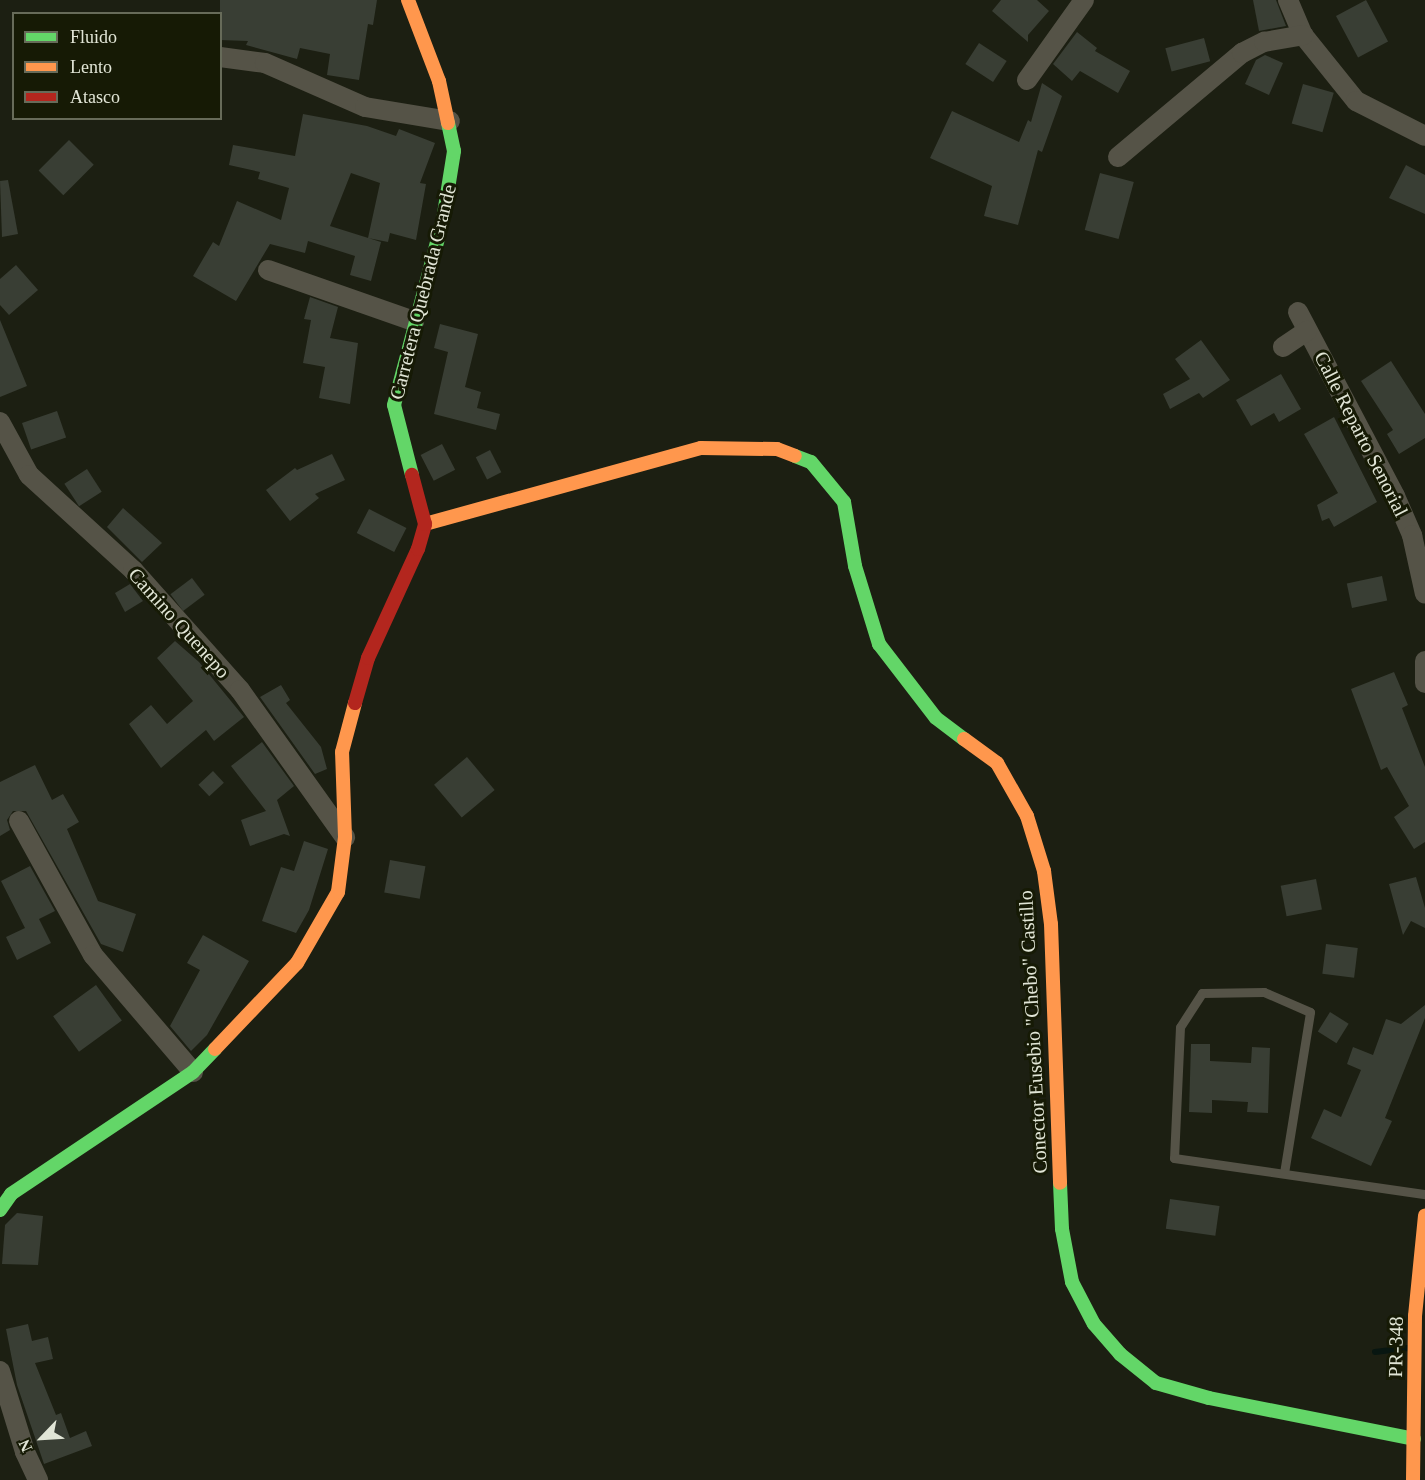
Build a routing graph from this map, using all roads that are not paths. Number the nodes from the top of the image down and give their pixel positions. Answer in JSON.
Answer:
{"nodes":[{"id":1,"x":408,"y":0,"type":"edge"},
{"id":2,"x":1084,"y":0,"type":"edge"},
{"id":3,"x":1288,"y":0,"type":"edge"},
{"id":4,"x":1304,"y":35,"type":"junction"},
{"id":5,"x":222,"y":57,"type":"edge"},
{"id":6,"x":1027,"y":80,"type":"dead end"},
{"id":7,"x":450,"y":121,"type":"junction"},
{"id":8,"x":1425,"y":136,"type":"edge"},
{"id":9,"x":1118,"y":157,"type":"dead end"},
{"id":10,"x":268,"y":270,"type":"dead end"},
{"id":11,"x":1298,"y":312,"type":"dead end"},
{"id":12,"x":414,"y":321,"type":"junction"},
{"id":13,"x":1307,"y":331,"type":"junction"},
{"id":14,"x":1283,"y":347,"type":"dead end"},
{"id":15,"x":0,"y":422,"type":"edge"},
{"id":16,"x":425,"y":524,"type":"junction"},
{"id":17,"x":1425,"y":594,"type":"edge"},
{"id":18,"x":1425,"y":661,"type":"edge"},
{"id":19,"x":1425,"y":683,"type":"edge"},
{"id":20,"x":19,"y":821,"type":"dead end"},
{"id":21,"x":345,"y":837,"type":"junction"},
{"id":22,"x":193,"y":1072,"type":"junction"},
{"id":23,"x":1284,"y":1173,"type":"junction"},
{"id":24,"x":1425,"y":1194,"type":"edge"},
{"id":25,"x":0,"y":1210,"type":"edge"},
{"id":26,"x":1425,"y":1218,"type":"edge"},
{"id":27,"x":0,"y":1371,"type":"edge"},
{"id":28,"x":1414,"y":1438,"type":"junction"},
{"id":29,"x":39,"y":1480,"type":"edge"},
{"id":30,"x":1413,"y":1480,"type":"edge"}],
"edges":[{"from":1,"to":7,"type":"street","name":"Carretera Quebrada Grande"},
{"from":2,"to":6,"type":"street"},
{"from":3,"to":4,"type":"street"},
{"from":4,"to":8,"type":"street"},
{"from":4,"to":9,"type":"street"},
{"from":5,"to":7,"type":"street"},
{"from":7,"to":12,"type":"street","name":"Carretera Quebrada Grande"},
{"from":10,"to":12,"type":"street"},
{"from":11,"to":13,"type":"street","name":"Calle Reparto Senorial"},
{"from":12,"to":16,"type":"street","name":"Carretera Quebrada Grande"},
{"from":13,"to":14,"type":"street"},
{"from":13,"to":17,"type":"street","name":"Calle Reparto Senorial"},
{"from":15,"to":21,"type":"street","name":"Camino Quenepo"},
{"from":16,"to":21,"type":"street","name":"Carretera Quebrada Grande"},
{"from":16,"to":28,"type":"street","name":"Conector Eusebio \"Chebo\" Castillo"},
{"from":18,"to":19,"type":"street"},
{"from":20,"to":22,"type":"street"},
{"from":21,"to":22,"type":"street","name":"Carretera Quebrada Grande"},
{"from":22,"to":25,"type":"street","name":"Carretera Quebrada Grande"},
{"from":23,"to":23,"type":"lane"},
{"from":23,"to":24,"type":"lane"},
{"from":26,"to":28,"type":"street","name":"PR-348","number":"PR-348"},
{"from":27,"to":29,"type":"street"},
{"from":28,"to":30,"type":"street","name":"PR-348","number":"PR-348"}]}
